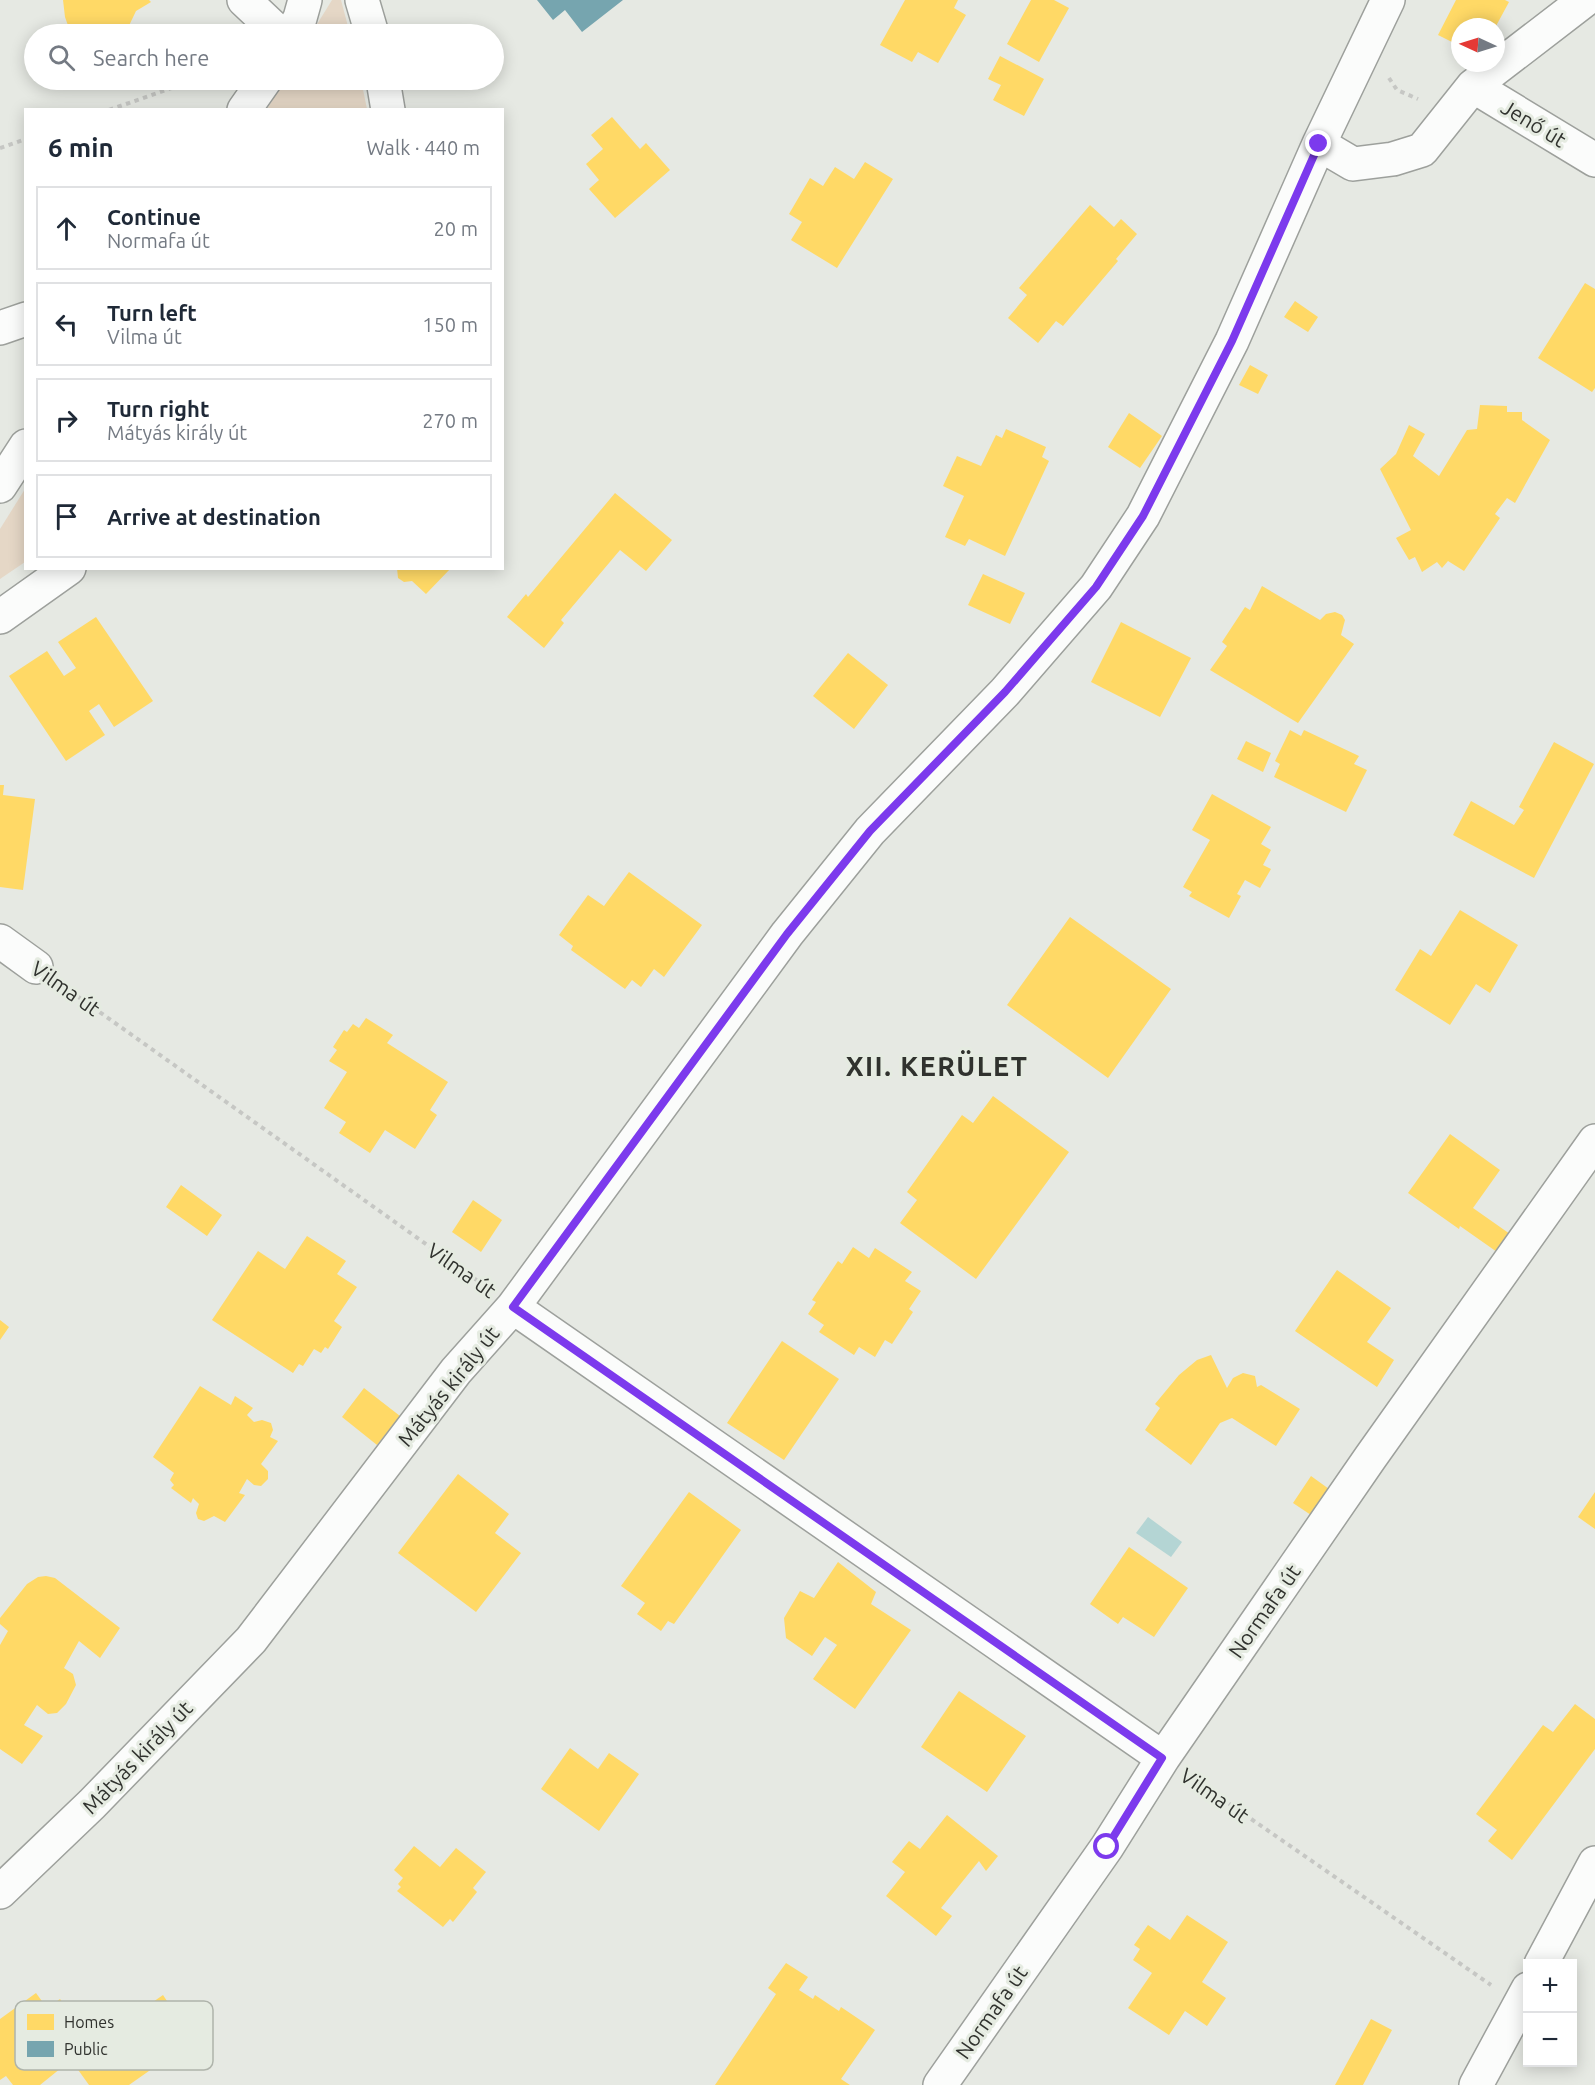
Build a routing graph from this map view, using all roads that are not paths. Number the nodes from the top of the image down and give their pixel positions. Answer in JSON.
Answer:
{"nodes":[{"id":1,"x":244,"y":0,"type":"edge"},
{"id":2,"x":305,"y":0,"type":"edge"},
{"id":3,"x":362,"y":0,"type":"edge"},
{"id":4,"x":1388,"y":0,"type":"edge"},
{"id":5,"x":1585,"y":0,"type":"edge"},
{"id":6,"x":269,"y":24,"type":"edge"},
{"id":7,"x":297,"y":24,"type":"edge"},
{"id":8,"x":369,"y":24,"type":"edge"},
{"id":9,"x":258,"y":90,"type":"edge"},
{"id":10,"x":385,"y":90,"type":"edge"},
{"id":11,"x":1468,"y":93,"type":"junction"},
{"id":12,"x":245,"y":108,"type":"edge"},
{"id":13,"x":388,"y":108,"type":"edge"},
{"id":14,"x":1319,"y":144,"type":"junction"},
{"id":15,"x":1595,"y":160,"type":"edge"},
{"id":16,"x":24,"y":321,"type":"edge"},
{"id":17,"x":0,"y":328,"type":"edge"},
{"id":18,"x":24,"y":449,"type":"edge"},
{"id":19,"x":0,"y":486,"type":"edge"},
{"id":20,"x":66,"y":570,"type":"edge"},
{"id":21,"x":0,"y":618,"type":"edge"},
{"id":22,"x":0,"y":941,"type":"edge"},
{"id":23,"x":36,"y":967,"type":"road end"},
{"id":24,"x":1595,"y":1141,"type":"edge"},
{"id":25,"x":513,"y":1307,"type":"junction"},
{"id":26,"x":1162,"y":1758,"type":"junction"},
{"id":27,"x":1595,"y":1863,"type":"edge"},
{"id":28,"x":0,"y":1892,"type":"edge"},
{"id":29,"x":1544,"y":1959,"type":"edge"},
{"id":30,"x":1523,"y":1997,"type":"edge"},
{"id":31,"x":939,"y":2085,"type":"edge"},
{"id":32,"x":1476,"y":2085,"type":"edge"}],
"edges":[{"from":1,"to":6,"type":"street"},
{"from":2,"to":7,"type":"street"},
{"from":3,"to":8,"type":"street"},
{"from":4,"to":14,"type":"street","name":"Mátyás király út"},
{"from":5,"to":11,"type":"street"},
{"from":9,"to":12,"type":"street"},
{"from":10,"to":13,"type":"street"},
{"from":11,"to":14,"type":"street"},
{"from":11,"to":15,"type":"street","name":"Jenő út"},
{"from":14,"to":25,"type":"street","name":"Mátyás király út"},
{"from":16,"to":17,"type":"street"},
{"from":18,"to":19,"type":"street"},
{"from":20,"to":21,"type":"street"},
{"from":22,"to":23,"type":"street","name":"Vilma út"},
{"from":24,"to":26,"type":"street","name":"Normafa út"},
{"from":25,"to":26,"type":"street","name":"Vilma út"},
{"from":25,"to":28,"type":"street","name":"Mátyás király út"},
{"from":26,"to":31,"type":"street","name":"Normafa út"},
{"from":27,"to":29,"type":"street"},
{"from":30,"to":32,"type":"street"}]}
